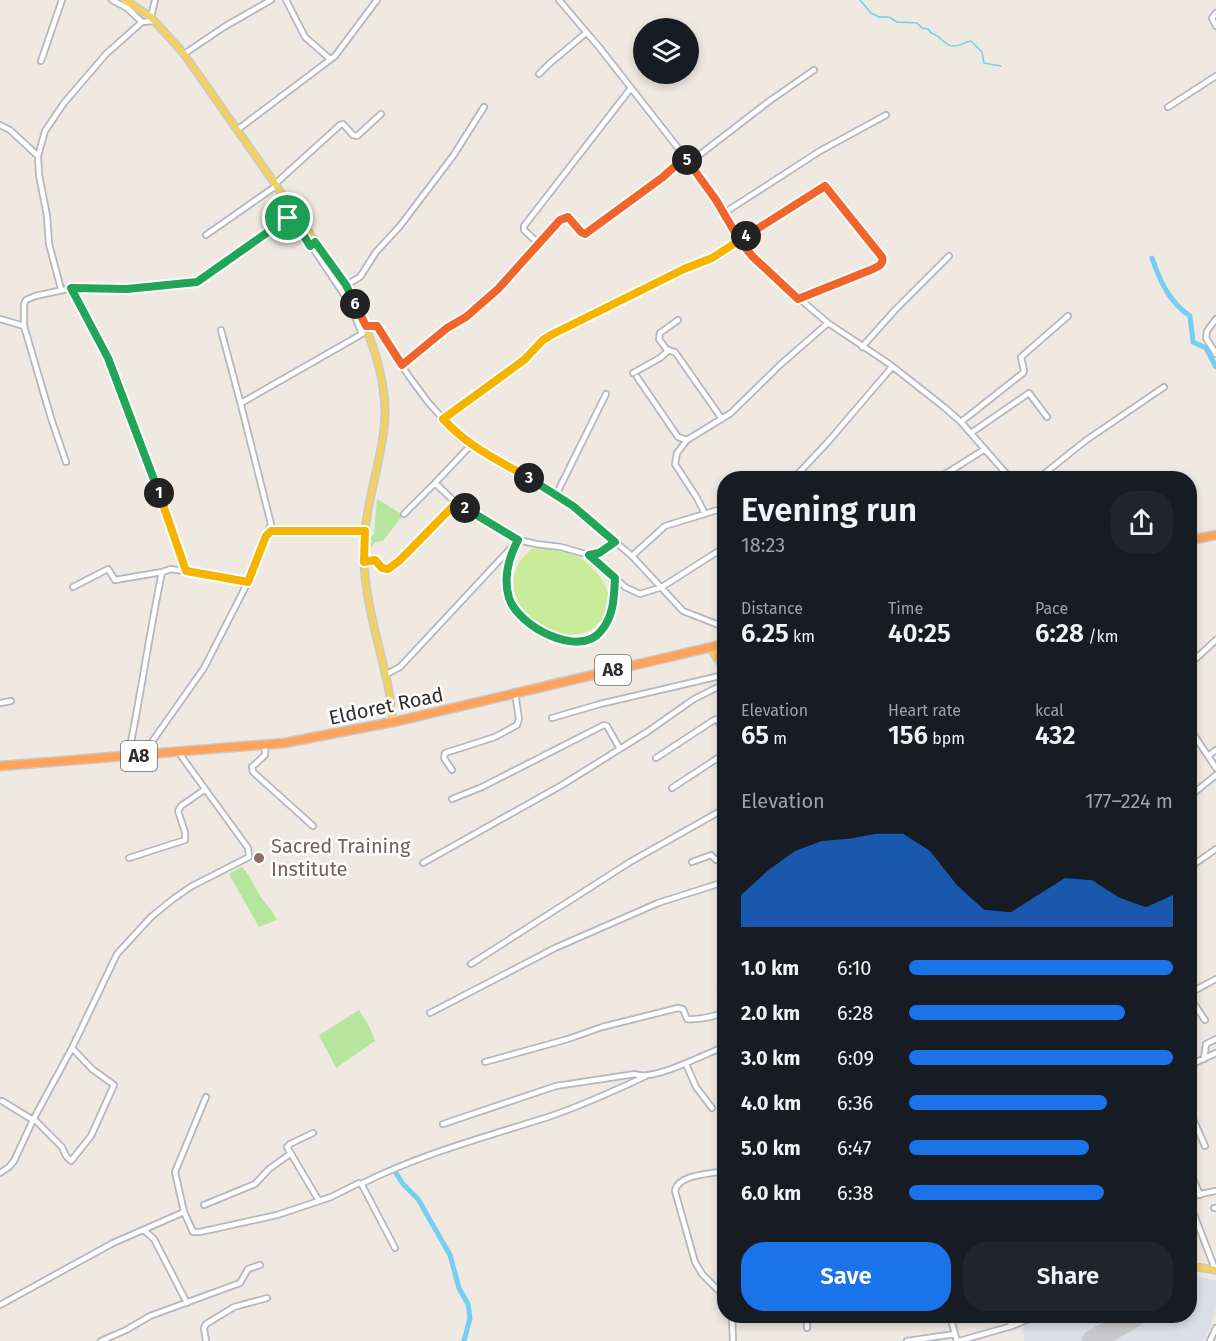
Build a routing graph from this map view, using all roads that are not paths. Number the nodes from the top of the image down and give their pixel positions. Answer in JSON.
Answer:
{"nodes":[{"id":1,"x":62,"y":0,"type":"edge"},
{"id":2,"x":112,"y":0,"type":"edge"},
{"id":3,"x":125,"y":0,"type":"edge"},
{"id":4,"x":155,"y":0,"type":"edge"},
{"id":5,"x":271,"y":0,"type":"edge"},
{"id":6,"x":286,"y":0,"type":"edge"},
{"id":7,"x":377,"y":0,"type":"edge"},
{"id":8,"x":559,"y":0,"type":"edge"},
{"id":9,"x":1216,"y":13,"type":"edge"},
{"id":10,"x":152,"y":19,"type":"junction"},
{"id":11,"x":142,"y":22,"type":"junction"},
{"id":12,"x":1216,"y":26,"type":"edge"},
{"id":13,"x":586,"y":33,"type":"junction"},
{"id":14,"x":184,"y":54,"type":"junction"},
{"id":15,"x":330,"y":59,"type":"junction"},
{"id":16,"x":41,"y":61,"type":"dead end"},
{"id":17,"x":814,"y":70,"type":"dead end"},
{"id":18,"x":538,"y":74,"type":"dead end"},
{"id":19,"x":1216,"y":76,"type":"edge"},
{"id":20,"x":631,"y":88,"type":"junction"},
{"id":21,"x":484,"y":107,"type":"dead end"},
{"id":22,"x":1168,"y":107,"type":"dead end"},
{"id":23,"x":381,"y":114,"type":"dead end"},
{"id":24,"x":886,"y":115,"type":"dead end"},
{"id":25,"x":0,"y":125,"type":"edge"},
{"id":26,"x":237,"y":130,"type":"junction"},
{"id":27,"x":38,"y":156,"type":"junction"},
{"id":28,"x":685,"y":157,"type":"junction"},
{"id":29,"x":689,"y":163,"type":"junction"},
{"id":30,"x":276,"y":185,"type":"junction"},
{"id":31,"x":295,"y":213,"type":"junction"},
{"id":32,"x":724,"y":213,"type":"junction"},
{"id":33,"x":288,"y":218,"type":"junction"},
{"id":34,"x":206,"y":235,"type":"dead end"},
{"id":35,"x":740,"y":241,"type":"junction"},
{"id":36,"x":538,"y":243,"type":"junction"},
{"id":37,"x":313,"y":244,"type":"junction"},
{"id":38,"x":949,"y":256,"type":"dead end"},
{"id":39,"x":346,"y":285,"type":"junction"},
{"id":40,"x":71,"y":288,"type":"junction"},
{"id":41,"x":61,"y":289,"type":"junction"},
{"id":42,"x":798,"y":299,"type":"junction"},
{"id":43,"x":1068,"y":316,"type":"dead end"},
{"id":44,"x":0,"y":319,"type":"edge"},
{"id":45,"x":1216,"y":319,"type":"edge"},
{"id":46,"x":678,"y":320,"type":"dead end"},
{"id":47,"x":828,"y":323,"type":"junction"},
{"id":48,"x":24,"y":326,"type":"junction"},
{"id":49,"x":366,"y":326,"type":"junction"},
{"id":50,"x":221,"y":330,"type":"dead end"},
{"id":51,"x":362,"y":334,"type":"junction"},
{"id":52,"x":862,"y":347,"type":"junction"},
{"id":53,"x":669,"y":350,"type":"junction"},
{"id":54,"x":1216,"y":354,"type":"edge"},
{"id":55,"x":402,"y":365,"type":"junction"},
{"id":56,"x":892,"y":366,"type":"junction"},
{"id":57,"x":1164,"y":387,"type":"dead end"},
{"id":58,"x":606,"y":394,"type":"dead end"},
{"id":59,"x":240,"y":401,"type":"junction"},
{"id":60,"x":1047,"y":417,"type":"dead end"},
{"id":61,"x":443,"y":419,"type":"junction"},
{"id":62,"x":722,"y":419,"type":"junction"},
{"id":63,"x":961,"y":422,"type":"junction"},
{"id":64,"x":971,"y":434,"type":"junction"},
{"id":65,"x":687,"y":441,"type":"junction"},
{"id":66,"x":471,"y":445,"type":"junction"},
{"id":67,"x":985,"y":449,"type":"junction"},
{"id":68,"x":66,"y":462,"type":"dead end"},
{"id":69,"x":801,"y":471,"type":"edge"},
{"id":70,"x":950,"y":471,"type":"edge"},
{"id":71,"x":1004,"y":471,"type":"edge"},
{"id":72,"x":1048,"y":471,"type":"edge"},
{"id":73,"x":435,"y":483,"type":"junction"},
{"id":74,"x":556,"y":495,"type":"junction"},
{"id":75,"x":456,"y":503,"type":"junction"},
{"id":76,"x":717,"y":510,"type":"edge"},
{"id":77,"x":404,"y":514,"type":"dead end"},
{"id":78,"x":705,"y":514,"type":"junction"},
{"id":79,"x":365,"y":531,"type":"junction"},
{"id":80,"x":267,"y":533,"type":"junction"},
{"id":81,"x":1216,"y":535,"type":"edge"},
{"id":82,"x":1197,"y":539,"type":"edge"},
{"id":83,"x":518,"y":540,"type":"junction"},
{"id":84,"x":615,"y":542,"type":"junction"},
{"id":85,"x":717,"y":552,"type":"dead end"},
{"id":86,"x":589,"y":555,"type":"junction"},
{"id":87,"x":632,"y":556,"type":"junction"},
{"id":88,"x":364,"y":562,"type":"junction"},
{"id":89,"x":186,"y":571,"type":"junction"},
{"id":90,"x":162,"y":572,"type":"junction"},
{"id":91,"x":615,"y":578,"type":"junction"},
{"id":92,"x":248,"y":582,"type":"junction"},
{"id":93,"x":74,"y":586,"type":"dead end"},
{"id":94,"x":662,"y":587,"type":"junction"},
{"id":95,"x":717,"y":624,"type":"edge"},
{"id":96,"x":1216,"y":640,"type":"edge"},
{"id":97,"x":717,"y":647,"type":"edge"},
{"id":98,"x":712,"y":648,"type":"junction"},
{"id":99,"x":717,"y":654,"type":"edge"},
{"id":100,"x":717,"y":656,"type":"edge"},
{"id":101,"x":1197,"y":658,"type":"edge"},
{"id":102,"x":386,"y":675,"type":"junction"},
{"id":103,"x":717,"y":677,"type":"edge"},
{"id":104,"x":717,"y":687,"type":"edge"},
{"id":105,"x":515,"y":693,"type":"junction"},
{"id":106,"x":11,"y":701,"type":"dead end"},
{"id":107,"x":0,"y":703,"type":"edge"},
{"id":108,"x":552,"y":718,"type":"dead end"},
{"id":109,"x":717,"y":719,"type":"edge"},
{"id":110,"x":396,"y":720,"type":"junction"},
{"id":111,"x":1197,"y":740,"type":"edge"},
{"id":112,"x":266,"y":745,"type":"junction"},
{"id":113,"x":620,"y":749,"type":"junction"},
{"id":114,"x":1216,"y":750,"type":"edge"},
{"id":115,"x":179,"y":753,"type":"junction"},
{"id":116,"x":142,"y":756,"type":"junction"},
{"id":117,"x":1208,"y":756,"type":"junction"},
{"id":118,"x":128,"y":757,"type":"junction"},
{"id":119,"x":656,"y":758,"type":"dead end"},
{"id":120,"x":717,"y":759,"type":"edge"},
{"id":121,"x":0,"y":766,"type":"edge"},
{"id":122,"x":1216,"y":768,"type":"edge"},
{"id":123,"x":452,"y":770,"type":"dead end"},
{"id":124,"x":1216,"y":775,"type":"edge"},
{"id":125,"x":672,"y":788,"type":"dead end"},
{"id":126,"x":204,"y":790,"type":"junction"},
{"id":127,"x":1197,"y":790,"type":"edge"},
{"id":128,"x":452,"y":799,"type":"dead end"},
{"id":129,"x":717,"y":814,"type":"edge"},
{"id":130,"x":313,"y":826,"type":"dead end"},
{"id":131,"x":1216,"y":849,"type":"edge"},
{"id":132,"x":129,"y":858,"type":"dead end"},
{"id":133,"x":717,"y":860,"type":"edge"},
{"id":134,"x":692,"y":862,"type":"dead end"},
{"id":135,"x":1197,"y":862,"type":"edge"},
{"id":136,"x":423,"y":863,"type":"dead end"},
{"id":137,"x":717,"y":884,"type":"edge"},
{"id":138,"x":471,"y":964,"type":"dead end"},
{"id":139,"x":1216,"y":979,"type":"edge"},
{"id":140,"x":1197,"y":989,"type":"edge"},
{"id":141,"x":1197,"y":1008,"type":"edge"},
{"id":142,"x":430,"y":1013,"type":"dead end"},
{"id":143,"x":717,"y":1015,"type":"edge"},
{"id":144,"x":1205,"y":1020,"type":"dead end"},
{"id":145,"x":1216,"y":1039,"type":"edge"},
{"id":146,"x":72,"y":1048,"type":"junction"},
{"id":147,"x":717,"y":1050,"type":"edge"},
{"id":148,"x":1214,"y":1054,"type":"edge"},
{"id":149,"x":1204,"y":1059,"type":"junction"},
{"id":150,"x":485,"y":1062,"type":"dead end"},
{"id":151,"x":1197,"y":1062,"type":"edge"},
{"id":152,"x":1216,"y":1062,"type":"edge"},
{"id":153,"x":686,"y":1064,"type":"junction"},
{"id":154,"x":646,"y":1076,"type":"junction"},
{"id":155,"x":206,"y":1097,"type":"dead end"},
{"id":156,"x":2,"y":1101,"type":"dead end"},
{"id":157,"x":712,"y":1108,"type":"dead end"},
{"id":158,"x":33,"y":1119,"type":"junction"},
{"id":159,"x":443,"y":1124,"type":"dead end"},
{"id":160,"x":1197,"y":1128,"type":"edge"},
{"id":161,"x":313,"y":1133,"type":"dead end"},
{"id":162,"x":1205,"y":1146,"type":"dead end"},
{"id":163,"x":290,"y":1154,"type":"junction"},
{"id":164,"x":0,"y":1173,"type":"edge"},
{"id":165,"x":717,"y":1173,"type":"edge"},
{"id":166,"x":361,"y":1184,"type":"junction"},
{"id":167,"x":1197,"y":1188,"type":"edge"},
{"id":168,"x":1216,"y":1191,"type":"edge"},
{"id":169,"x":1197,"y":1195,"type":"edge"},
{"id":170,"x":1200,"y":1195,"type":"junction"},
{"id":171,"x":319,"y":1201,"type":"junction"},
{"id":172,"x":204,"y":1205,"type":"dead end"},
{"id":173,"x":184,"y":1212,"type":"junction"},
{"id":174,"x":1197,"y":1222,"type":"edge"},
{"id":175,"x":144,"y":1230,"type":"junction"},
{"id":176,"x":395,"y":1248,"type":"dead end"},
{"id":177,"x":260,"y":1265,"type":"dead end"},
{"id":178,"x":1197,"y":1267,"type":"edge"},
{"id":179,"x":1216,"y":1270,"type":"edge"},
{"id":180,"x":717,"y":1289,"type":"edge"},
{"id":181,"x":267,"y":1298,"type":"dead end"},
{"id":182,"x":188,"y":1303,"type":"junction"},
{"id":183,"x":0,"y":1305,"type":"edge"},
{"id":184,"x":732,"y":1323,"type":"edge"},
{"id":185,"x":807,"y":1323,"type":"edge"},
{"id":186,"x":952,"y":1323,"type":"edge"},
{"id":187,"x":1010,"y":1323,"type":"edge"},
{"id":188,"x":1019,"y":1323,"type":"edge"},
{"id":189,"x":1012,"y":1326,"type":"junction"},
{"id":190,"x":807,"y":1328,"type":"dead end"},
{"id":191,"x":1216,"y":1328,"type":"edge"},
{"id":192,"x":955,"y":1334,"type":"junction"},
{"id":193,"x":101,"y":1341,"type":"edge"},
{"id":194,"x":206,"y":1341,"type":"edge"},
{"id":195,"x":733,"y":1341,"type":"edge"},
{"id":196,"x":907,"y":1341,"type":"edge"},
{"id":197,"x":958,"y":1341,"type":"edge"},
{"id":198,"x":1210,"y":1341,"type":"edge"}],
"edges":[{"from":1,"to":16,"type":"street"},
{"from":2,"to":11,"type":"street"},
{"from":3,"to":10,"type":"main road"},
{"from":4,"to":10,"type":"street"},
{"from":5,"to":14,"type":"street"},
{"from":6,"to":15,"type":"street"},
{"from":7,"to":15,"type":"street"},
{"from":8,"to":13,"type":"street"},
{"from":9,"to":12,"type":"street"},
{"from":10,"to":11,"type":"street"},
{"from":10,"to":14,"type":"main road"},
{"from":11,"to":27,"type":"street"},
{"from":13,"to":18,"type":"street"},
{"from":13,"to":20,"type":"street"},
{"from":14,"to":26,"type":"main road"},
{"from":15,"to":26,"type":"street"},
{"from":17,"to":29,"type":"street"},
{"from":19,"to":22,"type":"street"},
{"from":20,"to":28,"type":"street"},
{"from":20,"to":36,"type":"street"},
{"from":21,"to":39,"type":"street"},
{"from":23,"to":30,"type":"street"},
{"from":24,"to":32,"type":"street"},
{"from":25,"to":27,"type":"street"},
{"from":26,"to":30,"type":"main road"},
{"from":27,"to":41,"type":"street"},
{"from":28,"to":29,"type":"street"},
{"from":28,"to":36,"type":"street"},
{"from":29,"to":32,"type":"street"},
{"from":30,"to":31,"type":"main road"},
{"from":30,"to":34,"type":"street"},
{"from":31,"to":33,"type":"street"},
{"from":31,"to":37,"type":"main road"},
{"from":32,"to":35,"type":"street"},
{"from":33,"to":37,"type":"street"},
{"from":33,"to":40,"type":"street"},
{"from":35,"to":42,"type":"street"},
{"from":35,"to":42,"type":"street"},
{"from":35,"to":61,"type":"street"},
{"from":36,"to":55,"type":"street"},
{"from":37,"to":39,"type":"main road"},
{"from":37,"to":51,"type":"street"},
{"from":38,"to":52,"type":"street"},
{"from":39,"to":49,"type":"main road"},
{"from":40,"to":41,"type":"street"},
{"from":40,"to":89,"type":"street"},
{"from":41,"to":48,"type":"street"},
{"from":42,"to":47,"type":"street"},
{"from":43,"to":63,"type":"street"},
{"from":44,"to":48,"type":"street"},
{"from":45,"to":54,"type":"street"},
{"from":46,"to":53,"type":"street"},
{"from":47,"to":52,"type":"street"},
{"from":47,"to":62,"type":"street"},
{"from":48,"to":68,"type":"street"},
{"from":49,"to":51,"type":"street"},
{"from":49,"to":55,"type":"street"},
{"from":49,"to":79,"type":"main road"},
{"from":50,"to":59,"type":"street"},
{"from":51,"to":59,"type":"street"},
{"from":52,"to":56,"type":"street"},
{"from":53,"to":62,"type":"street"},
{"from":53,"to":65,"type":"street"},
{"from":55,"to":61,"type":"street"},
{"from":56,"to":63,"type":"street"},
{"from":56,"to":69,"type":"street"},
{"from":57,"to":72,"type":"street"},
{"from":58,"to":74,"type":"street"},
{"from":59,"to":80,"type":"street"},
{"from":60,"to":64,"type":"street"},
{"from":61,"to":66,"type":"street"},
{"from":62,"to":65,"type":"street"},
{"from":63,"to":64,"type":"street"},
{"from":64,"to":67,"type":"street"},
{"from":65,"to":78,"type":"street"},
{"from":66,"to":73,"type":"street"},
{"from":66,"to":74,"type":"street"},
{"from":67,"to":70,"type":"street"},
{"from":67,"to":71,"type":"street"},
{"from":73,"to":75,"type":"street"},
{"from":73,"to":77,"type":"street"},
{"from":74,"to":84,"type":"street"},
{"from":75,"to":83,"type":"street"},
{"from":75,"to":88,"type":"street"},
{"from":76,"to":78,"type":"street"},
{"from":78,"to":87,"type":"street"},
{"from":79,"to":80,"type":"street"},
{"from":79,"to":88,"type":"main road"},
{"from":80,"to":92,"type":"street"},
{"from":81,"to":82,"type":"highway"},
{"from":83,"to":86,"type":"street"},
{"from":83,"to":91,"type":"street"},
{"from":83,"to":102,"type":"street"},
{"from":84,"to":86,"type":"street"},
{"from":84,"to":87,"type":"street"},
{"from":85,"to":94,"type":"street"},
{"from":86,"to":91,"type":"street"},
{"from":87,"to":94,"type":"street"},
{"from":88,"to":102,"type":"main road"},
{"from":89,"to":90,"type":"street"},
{"from":89,"to":92,"type":"street"},
{"from":90,"to":93,"type":"street"},
{"from":90,"to":118,"type":"street"},
{"from":91,"to":94,"type":"street"},
{"from":92,"to":116,"type":"street"},
{"from":94,"to":95,"type":"street"},
{"from":96,"to":101,"type":"street"},
{"from":97,"to":98,"type":"highway","name":"Eldoret Road","number":"A8"},
{"from":98,"to":99,"type":"main road"},
{"from":98,"to":100,"type":"main road"},
{"from":98,"to":105,"type":"highway","name":"Eldoret Road","number":"A8"},
{"from":102,"to":110,"type":"main road"},
{"from":103,"to":108,"type":"street"},
{"from":104,"to":113,"type":"street"},
{"from":105,"to":110,"type":"highway","name":"Eldoret Road","number":"A8"},
{"from":105,"to":123,"type":"street"},
{"from":106,"to":107,"type":"street"},
{"from":109,"to":119,"type":"street"},
{"from":110,"to":112,"type":"highway","name":"Eldoret Road","number":"A8"},
{"from":111,"to":117,"type":"street"},
{"from":112,"to":115,"type":"highway","name":"Eldoret Road","number":"A8"},
{"from":112,"to":130,"type":"street"},
{"from":113,"to":128,"type":"street"},
{"from":113,"to":136,"type":"street"},
{"from":114,"to":117,"type":"street"},
{"from":115,"to":116,"type":"highway","name":"Eldoret Road","number":"A8"},
{"from":115,"to":126,"type":"street"},
{"from":116,"to":118,"type":"highway","name":"Eldoret Road","number":"A8"},
{"from":117,"to":122,"type":"street"},
{"from":118,"to":121,"type":"highway","name":"Eldoret Road","number":"A8"},
{"from":120,"to":125,"type":"street"},
{"from":124,"to":127,"type":"street"},
{"from":126,"to":132,"type":"street"},
{"from":126,"to":146,"type":"street"},
{"from":129,"to":138,"type":"street"},
{"from":131,"to":135,"type":"street"},
{"from":133,"to":134,"type":"street"},
{"from":137,"to":142,"type":"street"},
{"from":139,"to":140,"type":"street"},
{"from":141,"to":144,"type":"street"},
{"from":143,"to":150,"type":"street"},
{"from":145,"to":149,"type":"street"},
{"from":146,"to":158,"type":"street"},
{"from":146,"to":158,"type":"street"},
{"from":147,"to":153,"type":"street"},
{"from":148,"to":149,"type":"street"},
{"from":148,"to":152,"type":"street"},
{"from":149,"to":151,"type":"street"},
{"from":153,"to":154,"type":"street"},
{"from":153,"to":157,"type":"street"},
{"from":154,"to":159,"type":"street"},
{"from":154,"to":166,"type":"street"},
{"from":155,"to":173,"type":"street"},
{"from":156,"to":158,"type":"street"},
{"from":158,"to":164,"type":"street"},
{"from":160,"to":162,"type":"street"},
{"from":161,"to":163,"type":"street"},
{"from":163,"to":171,"type":"street"},
{"from":163,"to":172,"type":"street"},
{"from":165,"to":180,"type":"street"},
{"from":166,"to":171,"type":"street"},
{"from":166,"to":176,"type":"street"},
{"from":167,"to":170,"type":"street"},
{"from":168,"to":170,"type":"street"},
{"from":169,"to":170,"type":"street"},
{"from":171,"to":173,"type":"street"},
{"from":173,"to":175,"type":"street"},
{"from":174,"to":179,"type":"street"},
{"from":175,"to":182,"type":"street"},
{"from":175,"to":183,"type":"street"},
{"from":177,"to":182,"type":"street"},
{"from":178,"to":179,"type":"main road"},
{"from":181,"to":194,"type":"street"},
{"from":182,"to":193,"type":"street"},
{"from":184,"to":195,"type":"street"},
{"from":185,"to":190,"type":"street"},
{"from":186,"to":192,"type":"street"},
{"from":187,"to":189,"type":"street"},
{"from":188,"to":189,"type":"street"},
{"from":189,"to":197,"type":"street"},
{"from":191,"to":198,"type":"street"},
{"from":192,"to":196,"type":"street"},
{"from":192,"to":197,"type":"street"}]}
